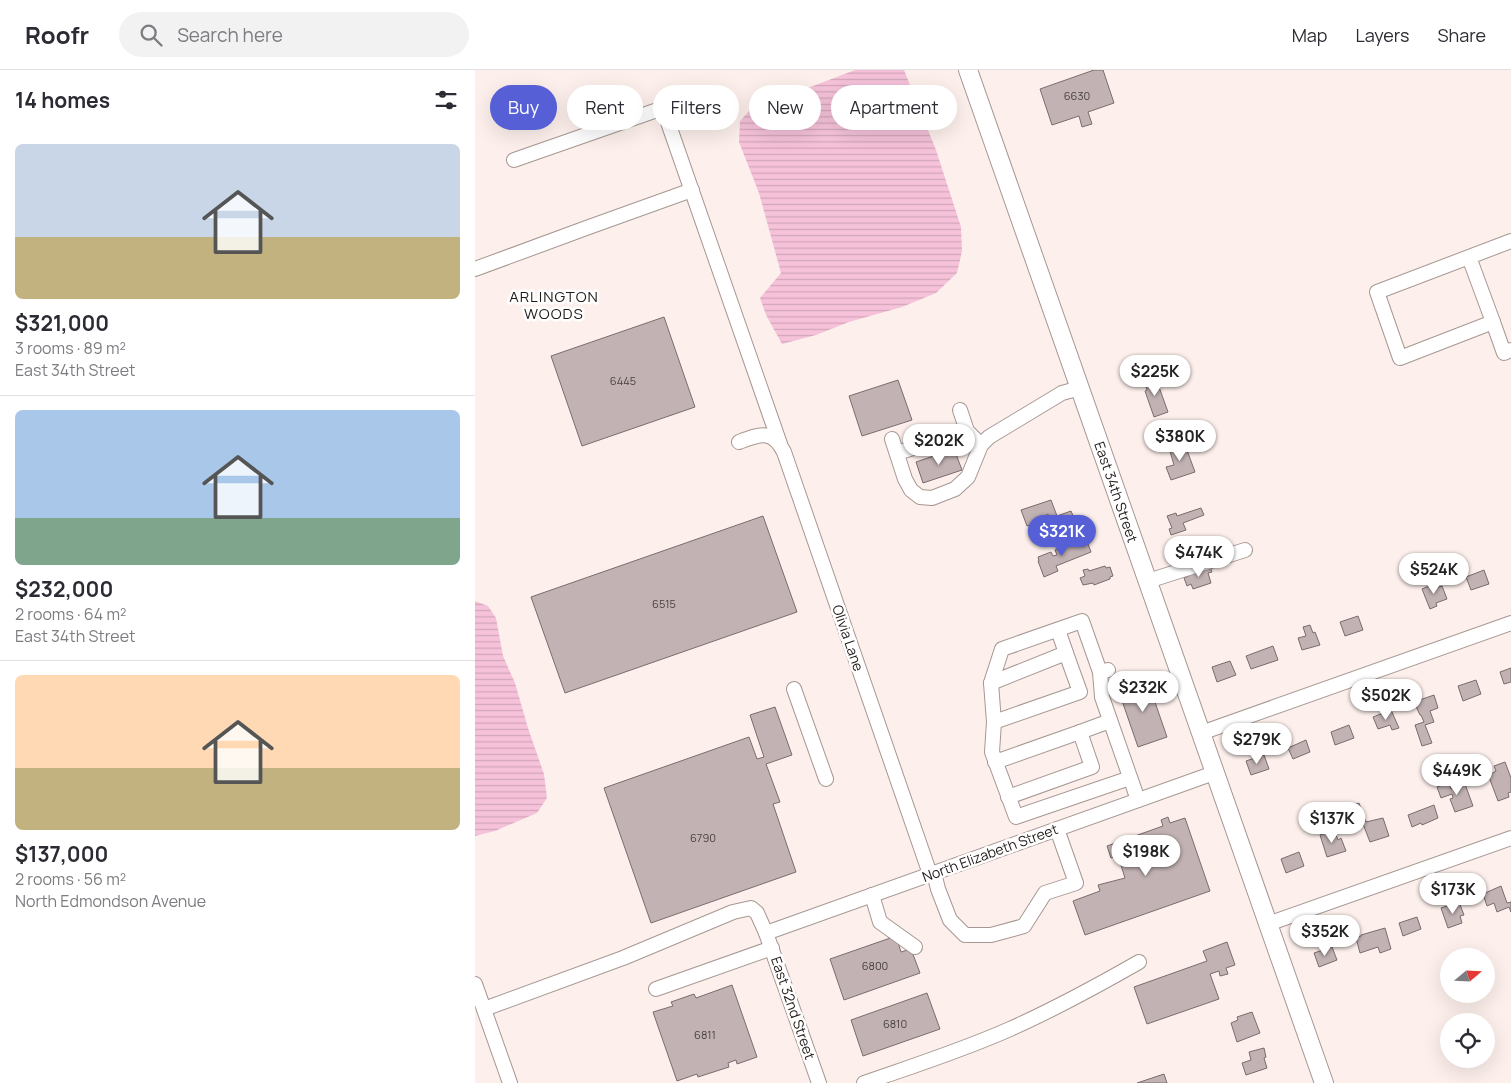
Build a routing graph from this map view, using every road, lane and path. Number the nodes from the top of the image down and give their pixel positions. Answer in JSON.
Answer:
{"nodes":[{"id":1,"x":968,"y":70,"type":"edge"},
{"id":2,"x":514,"y":160,"type":"dead end"},
{"id":3,"x":692,"y":190,"type":"junction"},
{"id":4,"x":1511,"y":241,"type":"edge"},
{"id":5,"x":1469,"y":258,"type":"junction"},
{"id":6,"x":475,"y":269,"type":"edge"},
{"id":7,"x":1493,"y":322,"type":"junction"},
{"id":8,"x":1511,"y":350,"type":"edge"},
{"id":9,"x":1080,"y":388,"type":"junction"},
{"id":10,"x":960,"y":410,"type":"dead end"},
{"id":11,"x":967,"y":430,"type":"junction"},
{"id":12,"x":892,"y":439,"type":"dead end"},
{"id":13,"x":739,"y":442,"type":"dead end"},
{"id":14,"x":780,"y":444,"type":"junction"},
{"id":15,"x":981,"y":445,"type":"junction"},
{"id":16,"x":897,"y":453,"type":"junction"},
{"id":17,"x":1245,"y":550,"type":"dead end"},
{"id":18,"x":1148,"y":581,"type":"junction"},
{"id":19,"x":1511,"y":623,"type":"edge"},
{"id":20,"x":1058,"y":630,"type":"junction"},
{"id":21,"x":1066,"y":653,"type":"junction"},
{"id":22,"x":991,"y":683,"type":"junction"},
{"id":23,"x":794,"y":689,"type":"dead end"},
{"id":24,"x":1080,"y":692,"type":"junction"},
{"id":25,"x":1102,"y":697,"type":"junction"},
{"id":26,"x":1110,"y":721,"type":"junction"},
{"id":27,"x":994,"y":722,"type":"junction"},
{"id":28,"x":1080,"y":732,"type":"junction"},
{"id":29,"x":1201,"y":733,"type":"junction"},
{"id":30,"x":995,"y":762,"type":"junction"},
{"id":31,"x":1214,"y":773,"type":"junction"},
{"id":32,"x":1130,"y":778,"type":"junction"},
{"id":33,"x":826,"y":779,"type":"dead end"},
{"id":34,"x":1008,"y":797,"type":"junction"},
{"id":35,"x":1138,"y":800,"type":"junction"},
{"id":36,"x":1057,"y":829,"type":"junction"},
{"id":37,"x":1511,"y":838,"type":"edge"},
{"id":38,"x":932,"y":874,"type":"junction"},
{"id":39,"x":872,"y":895,"type":"junction"},
{"id":40,"x":1268,"y":924,"type":"junction"},
{"id":41,"x":766,"y":932,"type":"junction"},
{"id":42,"x":915,"y":947,"type":"dead end"},
{"id":43,"x":772,"y":948,"type":"junction"},
{"id":44,"x":1139,"y":962,"type":"dead end"},
{"id":45,"x":475,"y":984,"type":"edge"},
{"id":46,"x":656,"y":989,"type":"dead end"},
{"id":47,"x":484,"y":1008,"type":"junction"},
{"id":48,"x":510,"y":1083,"type":"edge"},
{"id":49,"x":819,"y":1083,"type":"edge"},
{"id":50,"x":864,"y":1083,"type":"edge"},
{"id":51,"x":1324,"y":1083,"type":"edge"}],
"edges":[{"from":1,"to":9,"type":"main road","name":"East 34th Street"},
{"from":2,"to":3,"type":"street","name":"Olivia Lane"},
{"from":3,"to":6,"type":"street"},
{"from":3,"to":14,"type":"street","name":"Olivia Lane"},
{"from":4,"to":5,"type":"street"},
{"from":5,"to":7,"type":"street"},
{"from":5,"to":7,"type":"street"},
{"from":7,"to":8,"type":"street"},
{"from":9,"to":15,"type":"street"},
{"from":9,"to":18,"type":"main road","name":"East 34th Street"},
{"from":10,"to":11,"type":"street"},
{"from":11,"to":15,"type":"street"},
{"from":11,"to":16,"type":"street"},
{"from":12,"to":16,"type":"street"},
{"from":13,"to":14,"type":"street"},
{"from":14,"to":38,"type":"street","name":"Olivia Lane"},
{"from":15,"to":16,"type":"street"},
{"from":17,"to":18,"type":"street"},
{"from":18,"to":29,"type":"main road","name":"East 34th Street"},
{"from":19,"to":29,"type":"street"},
{"from":20,"to":21,"type":"street"},
{"from":20,"to":22,"type":"street"},
{"from":20,"to":25,"type":"street"},
{"from":21,"to":22,"type":"street"},
{"from":21,"to":24,"type":"street"},
{"from":22,"to":27,"type":"street"},
{"from":23,"to":33,"type":"street"},
{"from":24,"to":25,"type":"street"},
{"from":24,"to":27,"type":"street"},
{"from":25,"to":26,"type":"street"},
{"from":26,"to":28,"type":"street"},
{"from":26,"to":32,"type":"street"},
{"from":27,"to":30,"type":"street"},
{"from":28,"to":30,"type":"street"},
{"from":28,"to":34,"type":"street"},
{"from":29,"to":31,"type":"main road","name":"East 34th Street"},
{"from":30,"to":34,"type":"street"},
{"from":31,"to":35,"type":"street","name":"North Elizabeth Street"},
{"from":31,"to":40,"type":"main road","name":"East 34th Street"},
{"from":32,"to":34,"type":"street"},
{"from":32,"to":35,"type":"street"},
{"from":35,"to":36,"type":"street","name":"North Elizabeth Street"},
{"from":36,"to":38,"type":"street","name":"North Elizabeth Street"},
{"from":36,"to":38,"type":"street","name":"Olivia Lane"},
{"from":37,"to":40,"type":"street"},
{"from":38,"to":39,"type":"street","name":"North Elizabeth Street"},
{"from":39,"to":41,"type":"street","name":"North Elizabeth Street"},
{"from":39,"to":42,"type":"street"},
{"from":40,"to":51,"type":"main road","name":"East 34th Street"},
{"from":41,"to":43,"type":"street","name":"East 32nd Street"},
{"from":41,"to":47,"type":"street","name":"East 32nd Street"},
{"from":43,"to":46,"type":"street"},
{"from":43,"to":49,"type":"street","name":"East 32nd Street"},
{"from":44,"to":50,"type":"street"},
{"from":45,"to":47,"type":"street"},
{"from":47,"to":48,"type":"street"}]}
